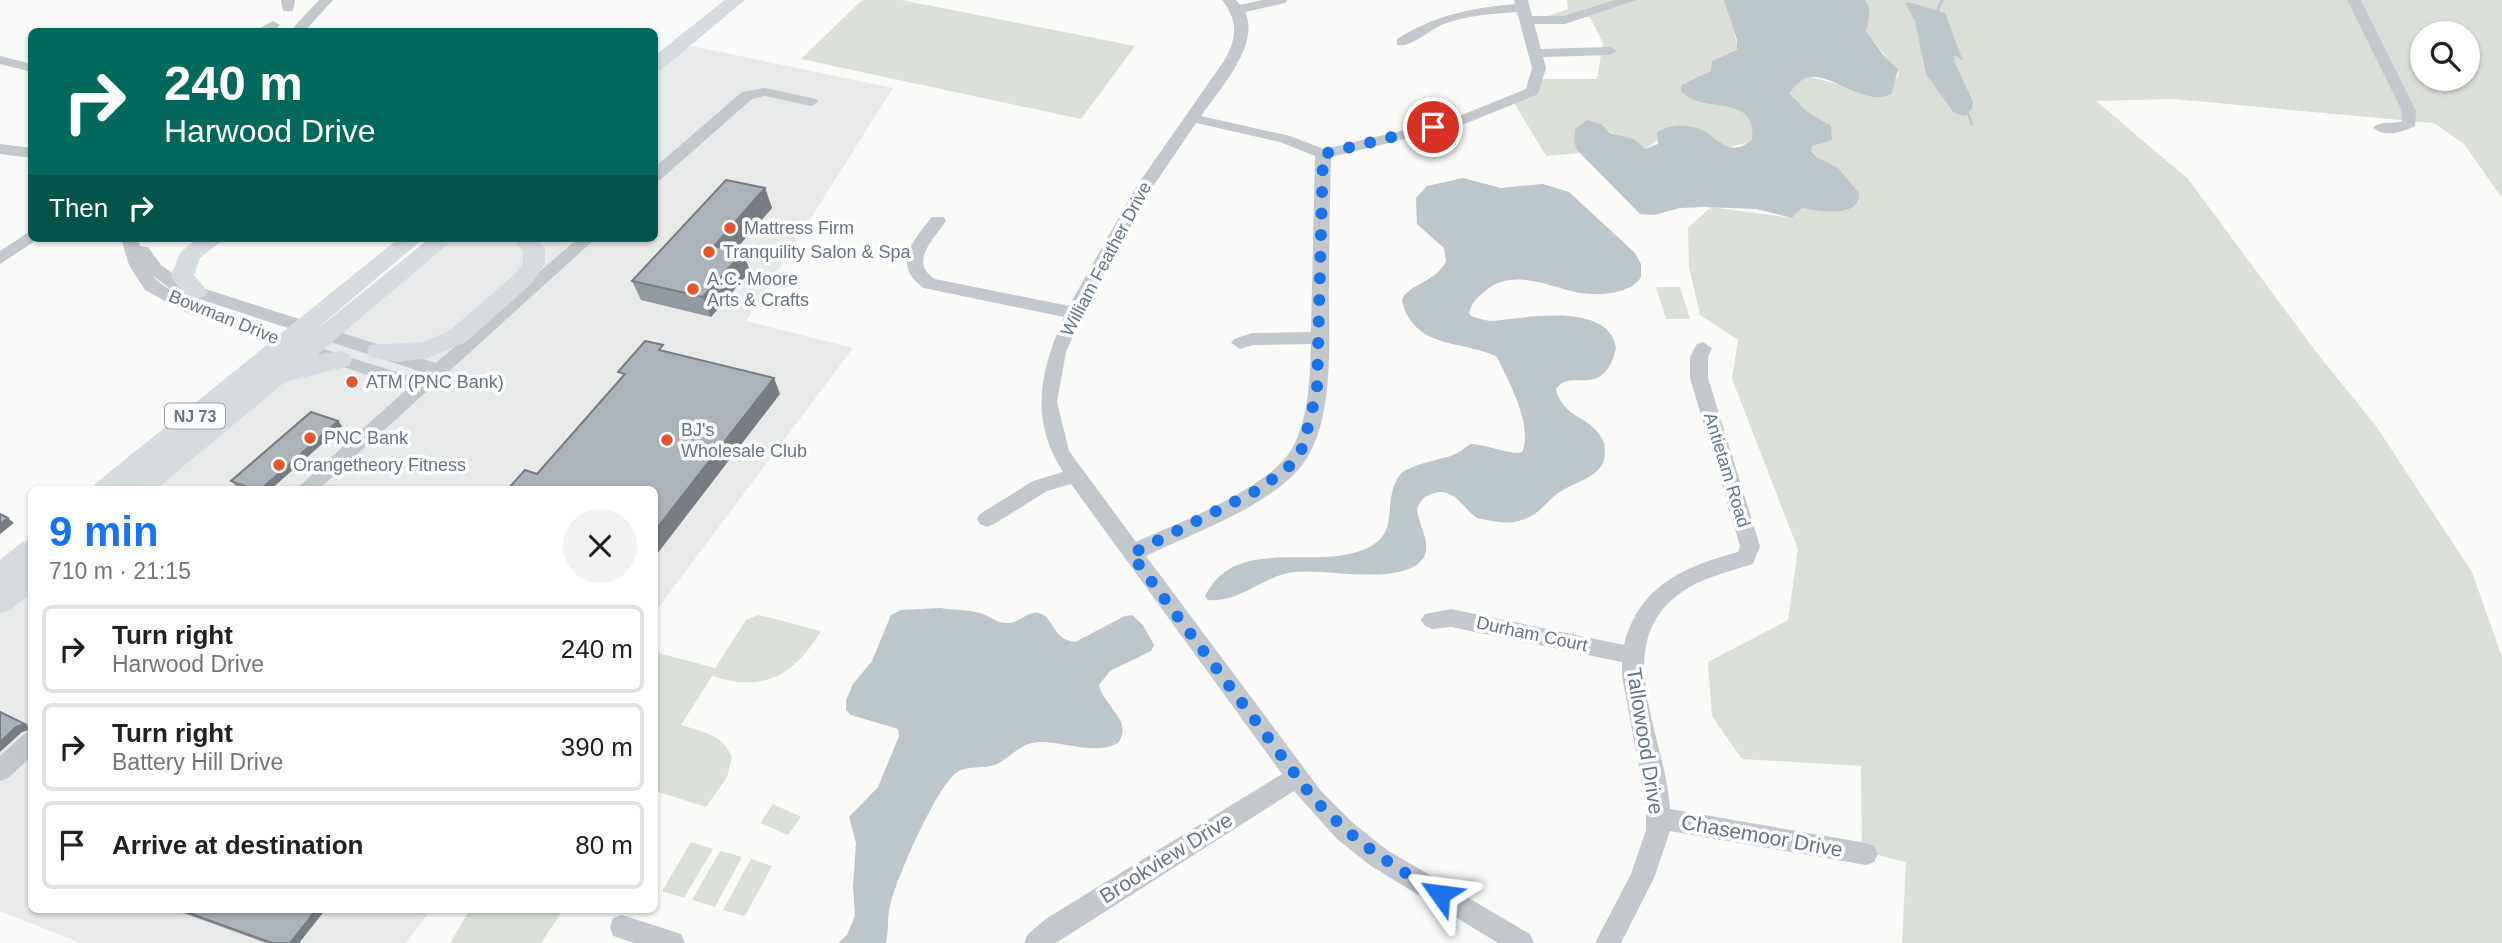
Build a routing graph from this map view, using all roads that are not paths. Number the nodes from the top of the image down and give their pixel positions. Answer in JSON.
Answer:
{"nodes":[{"id":1,"x":326,"y":0,"type":"edge"},
{"id":2,"x":712,"y":0,"type":"edge"},
{"id":3,"x":736,"y":0,"type":"edge"},
{"id":4,"x":1280,"y":0,"type":"edge"},
{"id":5,"x":1629,"y":0,"type":"edge"},
{"id":6,"x":2354,"y":0,"type":"edge"},
{"id":7,"x":1234,"y":5,"type":"edge"},
{"id":8,"x":1523,"y":9,"type":"edge"},
{"id":9,"x":273,"y":25,"type":"dead end"},
{"id":10,"x":267,"y":28,"type":"edge"},
{"id":11,"x":300,"y":28,"type":"edge"},
{"id":12,"x":1402,"y":42,"type":"dead end"},
{"id":13,"x":658,"y":43,"type":"edge"},
{"id":14,"x":1610,"y":51,"type":"dead end"},
{"id":15,"x":1535,"y":52,"type":"junction"},
{"id":16,"x":0,"y":60,"type":"edge"},
{"id":17,"x":658,"y":63,"type":"edge"},
{"id":18,"x":28,"y":67,"type":"edge"},
{"id":19,"x":811,"y":102,"type":"dead end"},
{"id":20,"x":1192,"y":118,"type":"junction"},
{"id":21,"x":2381,"y":128,"type":"dead end"},
{"id":22,"x":0,"y":149,"type":"edge"},
{"id":23,"x":28,"y":152,"type":"edge"},
{"id":24,"x":1323,"y":154,"type":"junction"},
{"id":25,"x":658,"y":173,"type":"edge"},
{"id":26,"x":937,"y":221,"type":"dead end"},
{"id":27,"x":28,"y":237,"type":"edge"},
{"id":28,"x":130,"y":242,"type":"edge"},
{"id":29,"x":140,"y":242,"type":"edge"},
{"id":30,"x":208,"y":242,"type":"edge"},
{"id":31,"x":382,"y":242,"type":"edge"},
{"id":32,"x":409,"y":242,"type":"edge"},
{"id":33,"x":439,"y":242,"type":"edge"},
{"id":34,"x":458,"y":242,"type":"edge"},
{"id":35,"x":527,"y":242,"type":"edge"},
{"id":36,"x":584,"y":242,"type":"edge"},
{"id":37,"x":0,"y":259,"type":"edge"},
{"id":38,"x":402,"y":272,"type":"junction"},
{"id":39,"x":196,"y":292,"type":"junction"},
{"id":40,"x":340,"y":298,"type":"junction"},
{"id":41,"x":1074,"y":313,"type":"junction"},
{"id":42,"x":306,"y":338,"type":"junction"},
{"id":43,"x":1318,"y":338,"type":"junction"},
{"id":44,"x":1240,"y":343,"type":"dead end"},
{"id":45,"x":1703,"y":348,"type":"dead end"},
{"id":46,"x":379,"y":351,"type":"junction"},
{"id":47,"x":340,"y":360,"type":"junction"},
{"id":48,"x":439,"y":371,"type":"junction"},
{"id":49,"x":399,"y":380,"type":"junction"},
{"id":50,"x":420,"y":387,"type":"junction"},
{"id":51,"x":260,"y":390,"type":"junction"},
{"id":52,"x":398,"y":405,"type":"junction"},
{"id":53,"x":1075,"y":475,"type":"junction"},
{"id":54,"x":110,"y":486,"type":"edge"},
{"id":55,"x":142,"y":486,"type":"edge"},
{"id":56,"x":309,"y":486,"type":"edge"},
{"id":57,"x":987,"y":519,"type":"dead end"},
{"id":58,"x":1131,"y":554,"type":"junction"},
{"id":59,"x":28,"y":559,"type":"edge"},
{"id":60,"x":16,"y":586,"type":"edge"},
{"id":61,"x":1432,"y":621,"type":"dead end"},
{"id":62,"x":1631,"y":655,"type":"junction"},
{"id":63,"x":28,"y":745,"type":"edge"},
{"id":64,"x":0,"y":771,"type":"edge"},
{"id":65,"x":1297,"y":777,"type":"junction"},
{"id":66,"x":1658,"y":818,"type":"junction"},
{"id":67,"x":1866,"y":855,"type":"dead end"},
{"id":68,"x":622,"y":927,"type":"dead end"},
{"id":69,"x":672,"y":943,"type":"edge"},
{"id":70,"x":1037,"y":943,"type":"edge"},
{"id":71,"x":1521,"y":943,"type":"edge"},
{"id":72,"x":1608,"y":943,"type":"edge"}],
"edges":[{"from":1,"to":11,"type":"street"},
{"from":2,"to":13,"type":"highway"},
{"from":3,"to":17,"type":"highway"},
{"from":4,"to":7,"type":"street"},
{"from":5,"to":8,"type":"street"},
{"from":6,"to":21,"type":"street"},
{"from":7,"to":20,"type":"street","name":"William Feather Drive"},
{"from":8,"to":12,"type":"street"},
{"from":8,"to":15,"type":"street"},
{"from":9,"to":10,"type":"street"},
{"from":14,"to":15,"type":"street"},
{"from":15,"to":24,"type":"street"},
{"from":16,"to":18,"type":"street"},
{"from":19,"to":25,"type":"street"},
{"from":20,"to":24,"type":"street"},
{"from":20,"to":41,"type":"street","name":"William Feather Drive"},
{"from":22,"to":23,"type":"street"},
{"from":24,"to":43,"type":"street"},
{"from":26,"to":41,"type":"street"},
{"from":27,"to":37,"type":"street"},
{"from":28,"to":42,"type":"street","name":"Bowman Drive"},
{"from":29,"to":39,"type":"street","name":"Bowman Drive"},
{"from":30,"to":39,"type":"highway"},
{"from":31,"to":40,"type":"highway"},
{"from":32,"to":40,"type":"highway","number":"NJ 73"},
{"from":33,"to":38,"type":"highway","number":"NJ 73"},
{"from":34,"to":38,"type":"highway"},
{"from":35,"to":46,"type":"highway"},
{"from":36,"to":48,"type":"street"},
{"from":38,"to":42,"type":"highway","number":"NJ 73"},
{"from":39,"to":42,"type":"street","name":"Bowman Drive"},
{"from":40,"to":42,"type":"highway","number":"NJ 73"},
{"from":41,"to":53,"type":"street","name":"William Feather Drive"},
{"from":42,"to":46,"type":"street"},
{"from":42,"to":47,"type":"street"},
{"from":42,"to":51,"type":"highway","number":"NJ 73"},
{"from":42,"to":54,"type":"highway","number":"NJ 73"},
{"from":43,"to":44,"type":"street"},
{"from":43,"to":58,"type":"street"},
{"from":45,"to":62,"type":"street","name":"Antietam Road"},
{"from":46,"to":48,"type":"street"},
{"from":47,"to":49,"type":"street"},
{"from":47,"to":51,"type":"highway"},
{"from":48,"to":50,"type":"street"},
{"from":49,"to":50,"type":"street"},
{"from":49,"to":52,"type":"street"},
{"from":50,"to":52,"type":"street"},
{"from":51,"to":55,"type":"highway","number":"NJ 73"},
{"from":52,"to":56,"type":"street"},
{"from":53,"to":57,"type":"street"},
{"from":53,"to":58,"type":"street","name":"William Feather Drive"},
{"from":58,"to":65,"type":"street","name":"William Feather Drive"},
{"from":59,"to":60,"type":"highway"},
{"from":61,"to":62,"type":"street","name":"Durham Court"},
{"from":62,"to":66,"type":"street","name":"Tallowood Drive"},
{"from":63,"to":64,"type":"street"},
{"from":65,"to":70,"type":"street","name":"Brookview Drive"},
{"from":65,"to":71,"type":"street","name":"William Feather Drive"},
{"from":66,"to":67,"type":"street","name":"Chasemoor Drive"},
{"from":66,"to":72,"type":"street","name":"Tallowood Drive"},
{"from":68,"to":69,"type":"street"}]}
